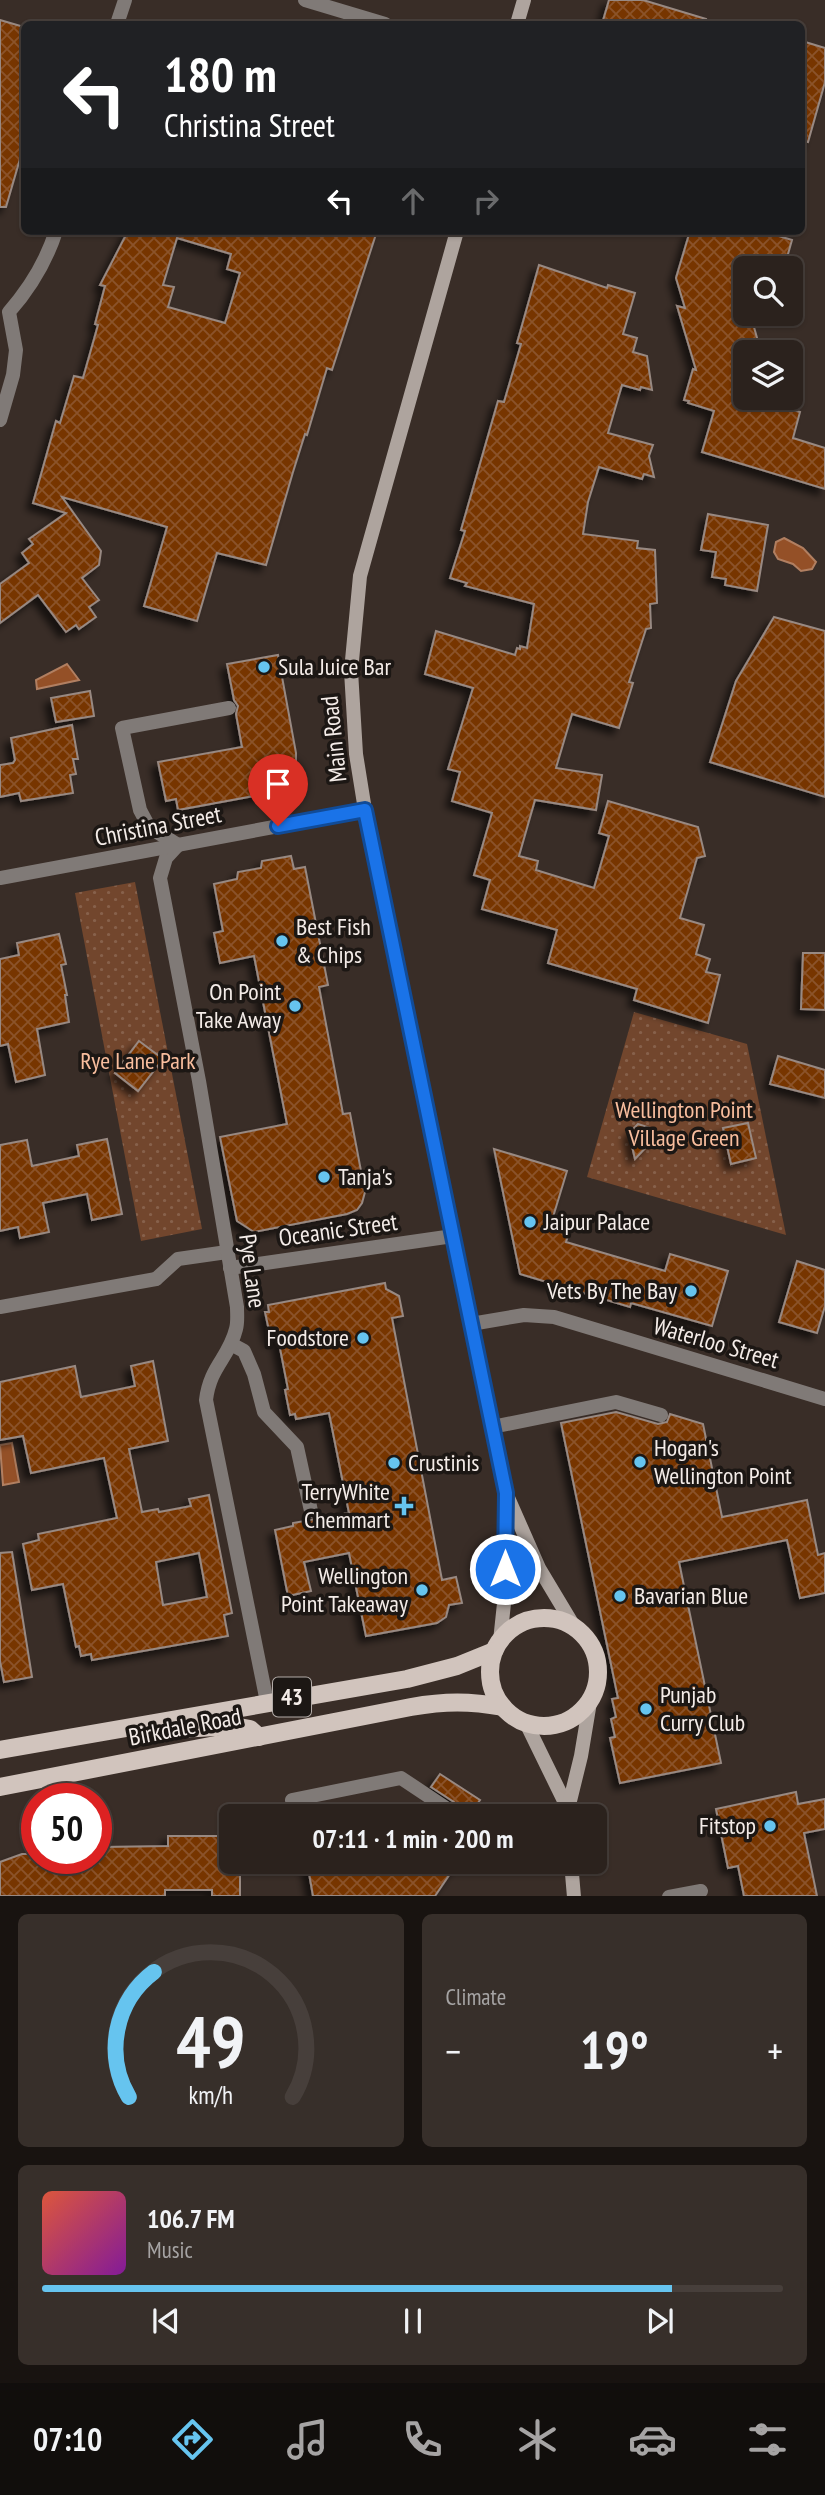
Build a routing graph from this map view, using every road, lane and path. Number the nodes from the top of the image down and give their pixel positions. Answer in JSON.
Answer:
{"nodes":[{"id":1,"x":125,"y":0,"type":"edge"},
{"id":2,"x":304,"y":0,"type":"edge"},
{"id":3,"x":524,"y":0,"type":"edge"},
{"id":4,"x":118,"y":21,"type":"edge"},
{"id":5,"x":375,"y":21,"type":"edge"},
{"id":6,"x":518,"y":21,"type":"edge"},
{"id":7,"x":55,"y":235,"type":"edge"},
{"id":8,"x":456,"y":235,"type":"edge"},
{"id":9,"x":5,"y":311,"type":"edge"},
{"id":10,"x":0,"y":420,"type":"edge"},
{"id":11,"x":229,"y":708,"type":"dead end"},
{"id":12,"x":365,"y":810,"type":"junction"},
{"id":13,"x":178,"y":845,"type":"junction"},
{"id":14,"x":0,"y":878,"type":"edge"},
{"id":15,"x":453,"y":1236,"type":"junction"},
{"id":16,"x":227,"y":1252,"type":"junction"},
{"id":17,"x":230,"y":1268,"type":"junction"},
{"id":18,"x":0,"y":1307,"type":"edge"},
{"id":19,"x":471,"y":1324,"type":"junction"},
{"id":20,"x":231,"y":1344,"type":"junction"},
{"id":21,"x":825,"y":1399,"type":"edge"},
{"id":22,"x":661,"y":1415,"type":"dead end"},
{"id":23,"x":492,"y":1427,"type":"junction"},
{"id":24,"x":506,"y":1493,"type":"junction"},
{"id":25,"x":311,"y":1511,"type":"dead end"},
{"id":26,"x":575,"y":1628,"type":"junction"},
{"id":27,"x":497,"y":1646,"type":"junction"},
{"id":28,"x":267,"y":1702,"type":"junction"},
{"id":29,"x":590,"y":1702,"type":"junction"},
{"id":30,"x":503,"y":1707,"type":"junction"},
{"id":31,"x":526,"y":1723,"type":"junction"},
{"id":32,"x":87,"y":1734,"type":"junction"},
{"id":33,"x":258,"y":1737,"type":"junction"},
{"id":34,"x":0,"y":1750,"type":"edge"},
{"id":35,"x":0,"y":1787,"type":"edge"},
{"id":36,"x":292,"y":1800,"type":"dead end"},
{"id":37,"x":440,"y":1804,"type":"edge"},
{"id":38,"x":564,"y":1804,"type":"edge"},
{"id":39,"x":570,"y":1804,"type":"edge"},
{"id":40,"x":571,"y":1874,"type":"edge"},
{"id":41,"x":701,"y":1891,"type":"dead end"},
{"id":42,"x":574,"y":1896,"type":"edge"},
{"id":43,"x":669,"y":1896,"type":"edge"}],
"edges":[{"from":1,"to":4,"type":"street"},
{"from":2,"to":5,"type":"street"},
{"from":3,"to":6,"type":"main road"},
{"from":7,"to":9,"type":"street"},
{"from":8,"to":12,"type":"main road","name":"Main Road"},
{"from":9,"to":10,"type":"street"},
{"from":11,"to":13,"type":"street"},
{"from":12,"to":13,"type":"street","name":"Christina Street"},
{"from":12,"to":15,"type":"main road","name":"Main Road"},
{"from":13,"to":14,"type":"street","name":"Christina Street"},
{"from":13,"to":16,"type":"street","name":"Pye Lane"},
{"from":15,"to":17,"type":"street","name":"Oceanic Street"},
{"from":15,"to":19,"type":"main road","name":"Main Road"},
{"from":16,"to":17,"type":"street","name":"Pye Lane"},
{"from":16,"to":18,"type":"street"},
{"from":17,"to":20,"type":"street","name":"Pye Lane"},
{"from":19,"to":21,"type":"street","name":"Waterloo Street"},
{"from":19,"to":23,"type":"main road","name":"Main Road"},
{"from":20,"to":25,"type":"street"},
{"from":20,"to":28,"type":"street","name":"Pye Lane"},
{"from":22,"to":23,"type":"street"},
{"from":23,"to":24,"type":"main road","name":"Main Road"},
{"from":24,"to":26,"type":"main road","name":"Main Road"},
{"from":24,"to":27,"type":"main road","name":"Main Road"},
{"from":26,"to":27,"type":"main road","number":"43"},
{"from":26,"to":29,"type":"main road"},
{"from":27,"to":28,"type":"main road","name":"Birkdale Road","number":"43"},
{"from":27,"to":30,"type":"main road"},
{"from":28,"to":32,"type":"main road","name":"Birkdale Road","number":"43"},
{"from":29,"to":31,"type":"main road"},
{"from":29,"to":39,"type":"main road"},
{"from":30,"to":31,"type":"main road","number":"43"},
{"from":30,"to":33,"type":"main road","name":"Birkdale Road","number":"43"},
{"from":31,"to":38,"type":"main road"},
{"from":32,"to":33,"type":"main road"},
{"from":32,"to":34,"type":"main road","name":"Birkdale Road","number":"43"},
{"from":33,"to":35,"type":"main road","name":"Birkdale Road","number":"43"},
{"from":36,"to":37,"type":"street"},
{"from":40,"to":42,"type":"main road"},
{"from":41,"to":43,"type":"street"}]}
